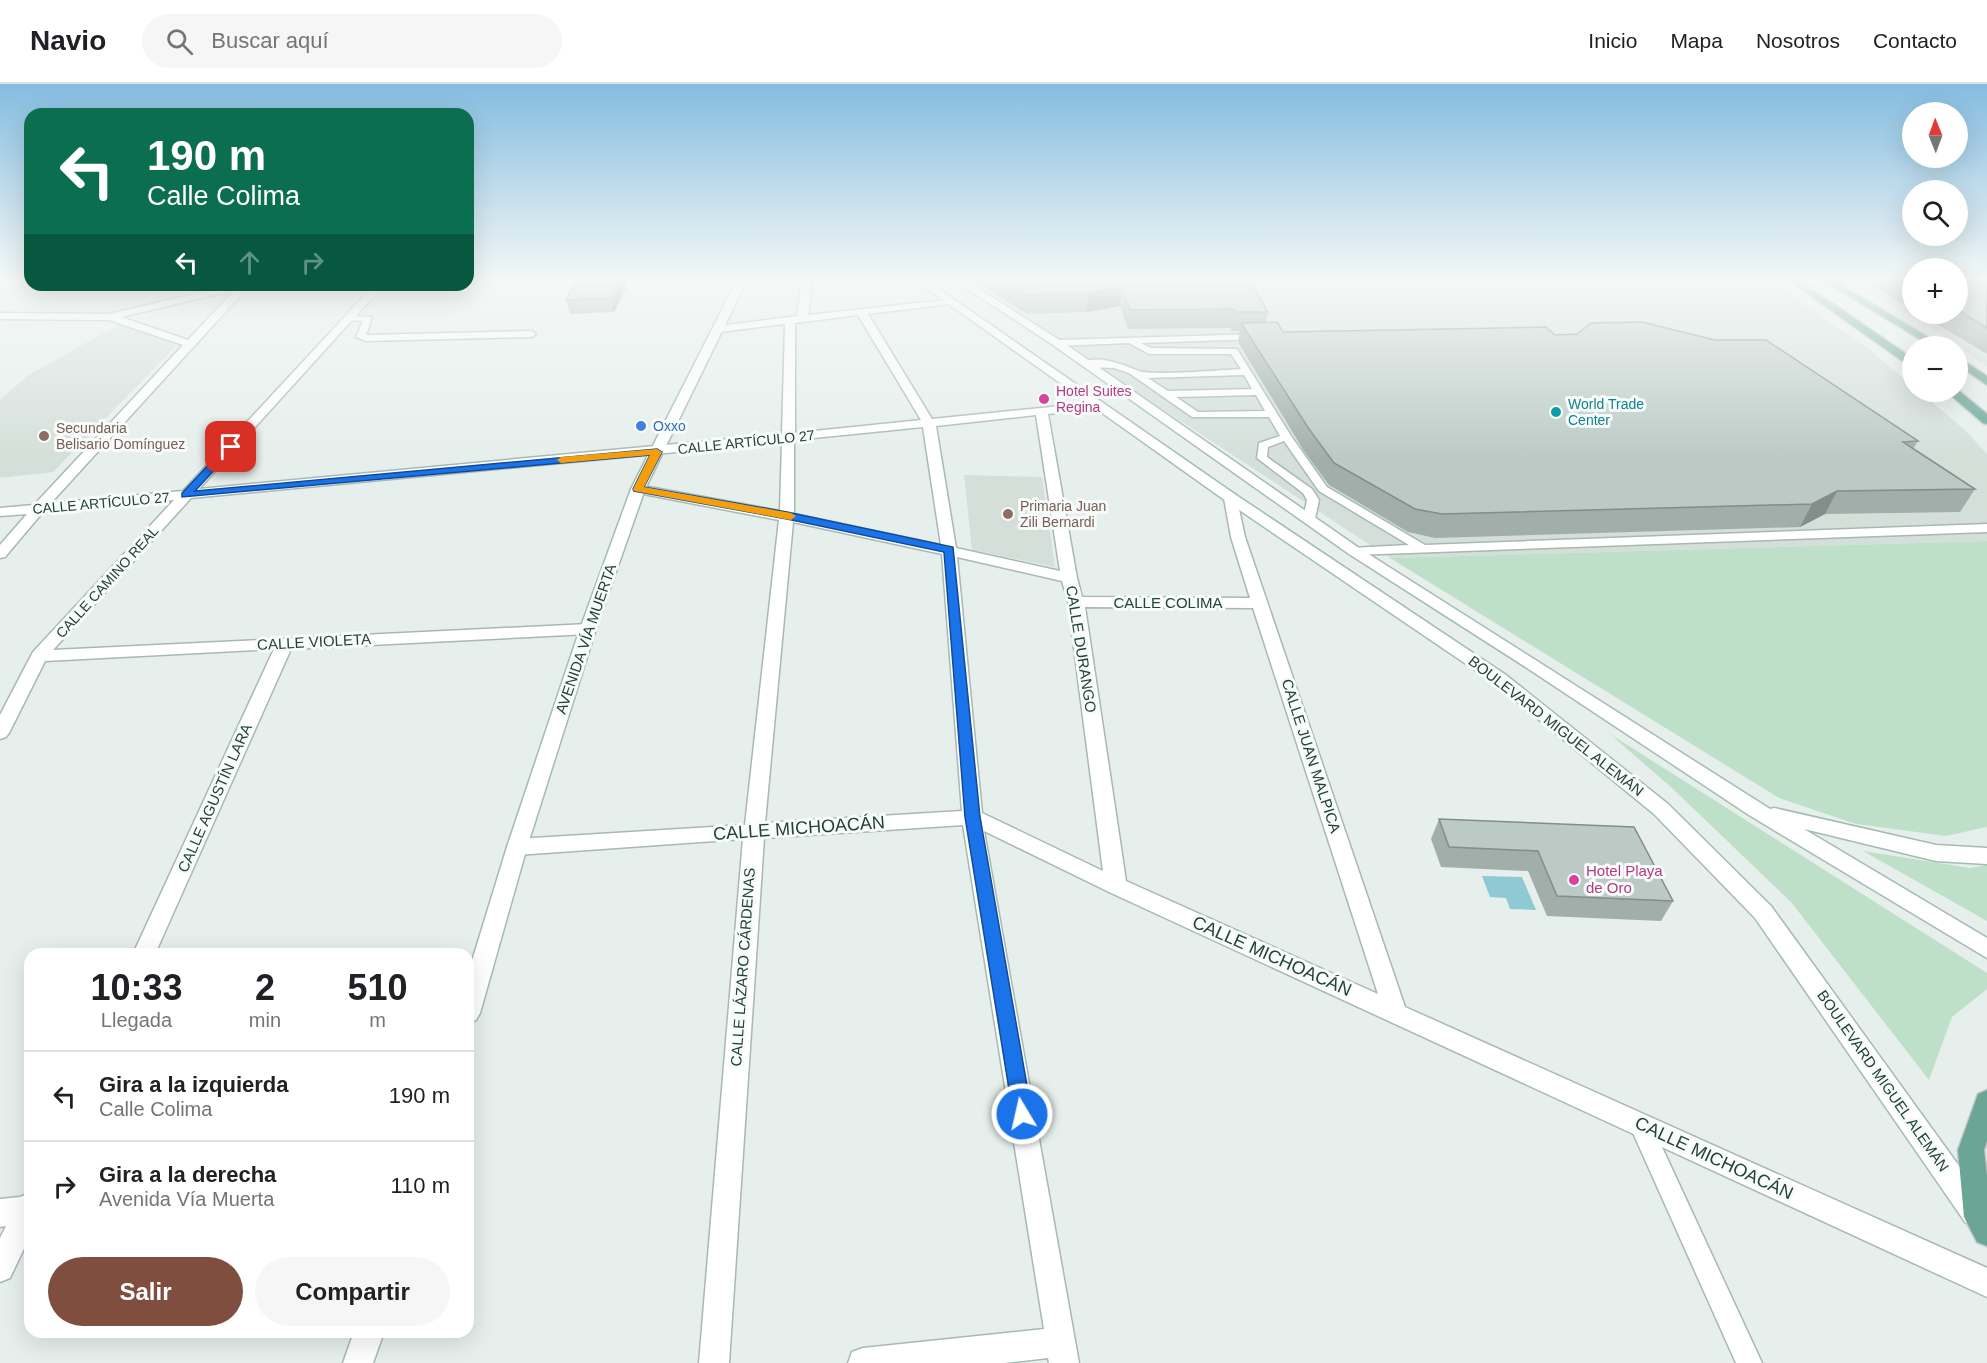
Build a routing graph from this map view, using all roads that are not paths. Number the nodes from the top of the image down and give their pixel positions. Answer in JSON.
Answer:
{"nodes":[{"id":1,"x":177,"y":340,"type":"edge"},
{"id":2,"x":194,"y":340,"type":"edge"},
{"id":3,"x":329,"y":340,"type":"edge"},
{"id":4,"x":714,"y":340,"type":"edge"},
{"id":5,"x":795,"y":340,"type":"edge"},
{"id":6,"x":878,"y":340,"type":"edge"},
{"id":7,"x":1005,"y":340,"type":"edge"},
{"id":8,"x":1052,"y":340,"type":"edge"},
{"id":9,"x":1130,"y":340,"type":"junction"},
{"id":10,"x":1141,"y":340,"type":"edge"},
{"id":11,"x":1879,"y":340,"type":"edge"},
{"id":12,"x":1057,"y":343,"type":"junction"},
{"id":13,"x":190,"y":344,"type":"junction"},
{"id":14,"x":1902,"y":356,"type":"edge"},
{"id":15,"x":1086,"y":364,"type":"junction"},
{"id":16,"x":1968,"y":368,"type":"edge"},
{"id":17,"x":1247,"y":372,"type":"junction"},
{"id":18,"x":1138,"y":375,"type":"junction"},
{"id":19,"x":1987,"y":382,"type":"edge"},
{"id":20,"x":1258,"y":392,"type":"junction"},
{"id":21,"x":1166,"y":394,"type":"junction"},
{"id":22,"x":1965,"y":402,"type":"edge"},
{"id":23,"x":1097,"y":405,"type":"junction"},
{"id":24,"x":1042,"y":412,"type":"junction"},
{"id":25,"x":1273,"y":414,"type":"junction"},
{"id":26,"x":1987,"y":420,"type":"edge"},
{"id":27,"x":929,"y":423,"type":"junction"},
{"id":28,"x":1286,"y":437,"type":"junction"},
{"id":29,"x":789,"y":438,"type":"junction"},
{"id":30,"x":657,"y":452,"type":"junction"},
{"id":31,"x":638,"y":489,"type":"junction"},
{"id":32,"x":186,"y":495,"type":"junction"},
{"id":33,"x":1231,"y":498,"type":"junction"},
{"id":34,"x":38,"y":509,"type":"junction"},
{"id":35,"x":0,"y":512,"type":"edge"},
{"id":36,"x":787,"y":516,"type":"junction"},
{"id":37,"x":1309,"y":519,"type":"junction"},
{"id":38,"x":1987,"y":528,"type":"edge"},
{"id":39,"x":1422,"y":548,"type":"junction"},
{"id":40,"x":950,"y":549,"type":"junction"},
{"id":41,"x":1354,"y":551,"type":"junction"},
{"id":42,"x":0,"y":554,"type":"edge"},
{"id":43,"x":1069,"y":578,"type":"junction"},
{"id":44,"x":1076,"y":602,"type":"junction"},
{"id":45,"x":1261,"y":603,"type":"junction"},
{"id":46,"x":588,"y":628,"type":"junction"},
{"id":47,"x":285,"y":643,"type":"junction"},
{"id":48,"x":39,"y":656,"type":"junction"},
{"id":49,"x":0,"y":733,"type":"edge"},
{"id":50,"x":1756,"y":810,"type":"junction"},
{"id":51,"x":972,"y":817,"type":"junction"},
{"id":52,"x":754,"y":831,"type":"junction"},
{"id":53,"x":517,"y":847,"type":"junction"},
{"id":54,"x":1987,"y":856,"type":"edge"},
{"id":55,"x":1116,"y":886,"type":"junction"},
{"id":56,"x":147,"y":948,"type":"edge"},
{"id":57,"x":1987,"y":949,"type":"edge"},
{"id":58,"x":474,"y":994,"type":"edge"},
{"id":59,"x":1395,"y":1012,"type":"junction"},
{"id":60,"x":1987,"y":1102,"type":"edge"},
{"id":61,"x":1640,"y":1124,"type":"junction"},
{"id":62,"x":24,"y":1210,"type":"edge"},
{"id":63,"x":0,"y":1214,"type":"edge"},
{"id":64,"x":24,"y":1219,"type":"edge"},
{"id":65,"x":1983,"y":1224,"type":"edge"},
{"id":66,"x":0,"y":1268,"type":"edge"},
{"id":67,"x":1987,"y":1283,"type":"edge"},
{"id":68,"x":367,"y":1338,"type":"edge"},
{"id":69,"x":1063,"y":1353,"type":"edge"},
{"id":70,"x":358,"y":1363,"type":"edge"},
{"id":71,"x":714,"y":1363,"type":"edge"},
{"id":72,"x":863,"y":1363,"type":"edge"},
{"id":73,"x":1749,"y":1363,"type":"edge"}],
"edges":[{"from":1,"to":13,"type":"street"},
{"from":2,"to":13,"type":"street"},
{"from":3,"to":32,"type":"street","name":"CALLE CAMINO REAL"},
{"from":4,"to":30,"type":"street","name":"AVENIDA VÍA MUERTA"},
{"from":5,"to":29,"type":"street","name":"CALLE LÁZARO CÁRDENAS"},
{"from":6,"to":27,"type":"street"},
{"from":7,"to":23,"type":"street","name":"BOULEVARD MIGUEL ALEMÁN"},
{"from":8,"to":12,"type":"street","name":"BOULEVARD MIGUEL ALEMÁN"},
{"from":9,"to":10,"type":"lane"},
{"from":9,"to":12,"type":"lane"},
{"from":9,"to":17,"type":"lane"},
{"from":11,"to":14,"type":"main road"},
{"from":12,"to":15,"type":"street","name":"BOULEVARD MIGUEL ALEMÁN"},
{"from":13,"to":34,"type":"street"},
{"from":15,"to":18,"type":"lane"},
{"from":15,"to":37,"type":"street","name":"BOULEVARD MIGUEL ALEMÁN"},
{"from":16,"to":19,"type":"main road"},
{"from":17,"to":18,"type":"lane"},
{"from":17,"to":20,"type":"lane"},
{"from":18,"to":21,"type":"lane"},
{"from":20,"to":21,"type":"lane"},
{"from":20,"to":25,"type":"lane"},
{"from":21,"to":25,"type":"lane"},
{"from":22,"to":26,"type":"main road"},
{"from":23,"to":24,"type":"street","name":"CALLE ARTÍCULO 27"},
{"from":23,"to":33,"type":"street","name":"BOULEVARD MIGUEL ALEMÁN"},
{"from":24,"to":27,"type":"street","name":"CALLE ARTÍCULO 27"},
{"from":24,"to":43,"type":"street","name":"CALLE DURANGO"},
{"from":25,"to":28,"type":"lane"},
{"from":27,"to":29,"type":"street","name":"CALLE ARTÍCULO 27"},
{"from":27,"to":40,"type":"street"},
{"from":28,"to":37,"type":"lane"},
{"from":28,"to":39,"type":"lane"},
{"from":29,"to":30,"type":"street","name":"CALLE ARTÍCULO 27"},
{"from":29,"to":36,"type":"street","name":"CALLE LÁZARO CÁRDENAS"},
{"from":30,"to":31,"type":"street","name":"AVENIDA VÍA MUERTA"},
{"from":30,"to":32,"type":"street","name":"CALLE ARTÍCULO 27"},
{"from":31,"to":36,"type":"street"},
{"from":31,"to":46,"type":"street","name":"AVENIDA VÍA MUERTA"},
{"from":32,"to":34,"type":"street","name":"CALLE ARTÍCULO 27"},
{"from":32,"to":48,"type":"street","name":"CALLE CAMINO REAL"},
{"from":33,"to":45,"type":"street","name":"CALLE JUAN MALPICA"},
{"from":33,"to":65,"type":"street","name":"BOULEVARD MIGUEL ALEMÁN"},
{"from":34,"to":35,"type":"street","name":"CALLE ARTÍCULO 27"},
{"from":34,"to":42,"type":"street"},
{"from":36,"to":40,"type":"street"},
{"from":36,"to":52,"type":"street","name":"CALLE LÁZARO CÁRDENAS"},
{"from":37,"to":41,"type":"street","name":"BOULEVARD MIGUEL ALEMÁN"},
{"from":38,"to":39,"type":"lane"},
{"from":39,"to":41,"type":"lane"},
{"from":40,"to":43,"type":"street"},
{"from":40,"to":51,"type":"street"},
{"from":41,"to":50,"type":"street","name":"BOULEVARD MIGUEL ALEMÁN"},
{"from":43,"to":44,"type":"street","name":"CALLE DURANGO"},
{"from":44,"to":45,"type":"street","name":"CALLE COLIMA"},
{"from":44,"to":55,"type":"street","name":"CALLE DURANGO"},
{"from":45,"to":59,"type":"street","name":"CALLE JUAN MALPICA"},
{"from":46,"to":47,"type":"street","name":"CALLE VIOLETA"},
{"from":46,"to":53,"type":"street","name":"AVENIDA VÍA MUERTA"},
{"from":47,"to":48,"type":"street","name":"CALLE VIOLETA"},
{"from":47,"to":56,"type":"street","name":"CALLE AGUSTÍN LARA"},
{"from":48,"to":49,"type":"street","name":"CALLE CAMINO REAL"},
{"from":50,"to":54,"type":"street"},
{"from":50,"to":57,"type":"street","name":"BOULEVARD MIGUEL ALEMÁN"},
{"from":51,"to":52,"type":"street","name":"CALLE MICHOACÁN"},
{"from":51,"to":55,"type":"street","name":"CALLE MICHOACÁN"},
{"from":51,"to":69,"type":"street"},
{"from":52,"to":53,"type":"street","name":"CALLE MICHOACÁN"},
{"from":52,"to":71,"type":"street","name":"CALLE LÁZARO CÁRDENAS"},
{"from":53,"to":58,"type":"street","name":"AVENIDA VÍA MUERTA"},
{"from":55,"to":59,"type":"street","name":"CALLE MICHOACÁN"},
{"from":59,"to":61,"type":"street","name":"CALLE MICHOACÁN"},
{"from":60,"to":65,"type":"main road"},
{"from":61,"to":67,"type":"street","name":"CALLE MICHOACÁN"},
{"from":61,"to":73,"type":"lane"},
{"from":62,"to":63,"type":"street"},
{"from":64,"to":66,"type":"street"},
{"from":68,"to":70,"type":"street"},
{"from":69,"to":72,"type":"street"}]}
